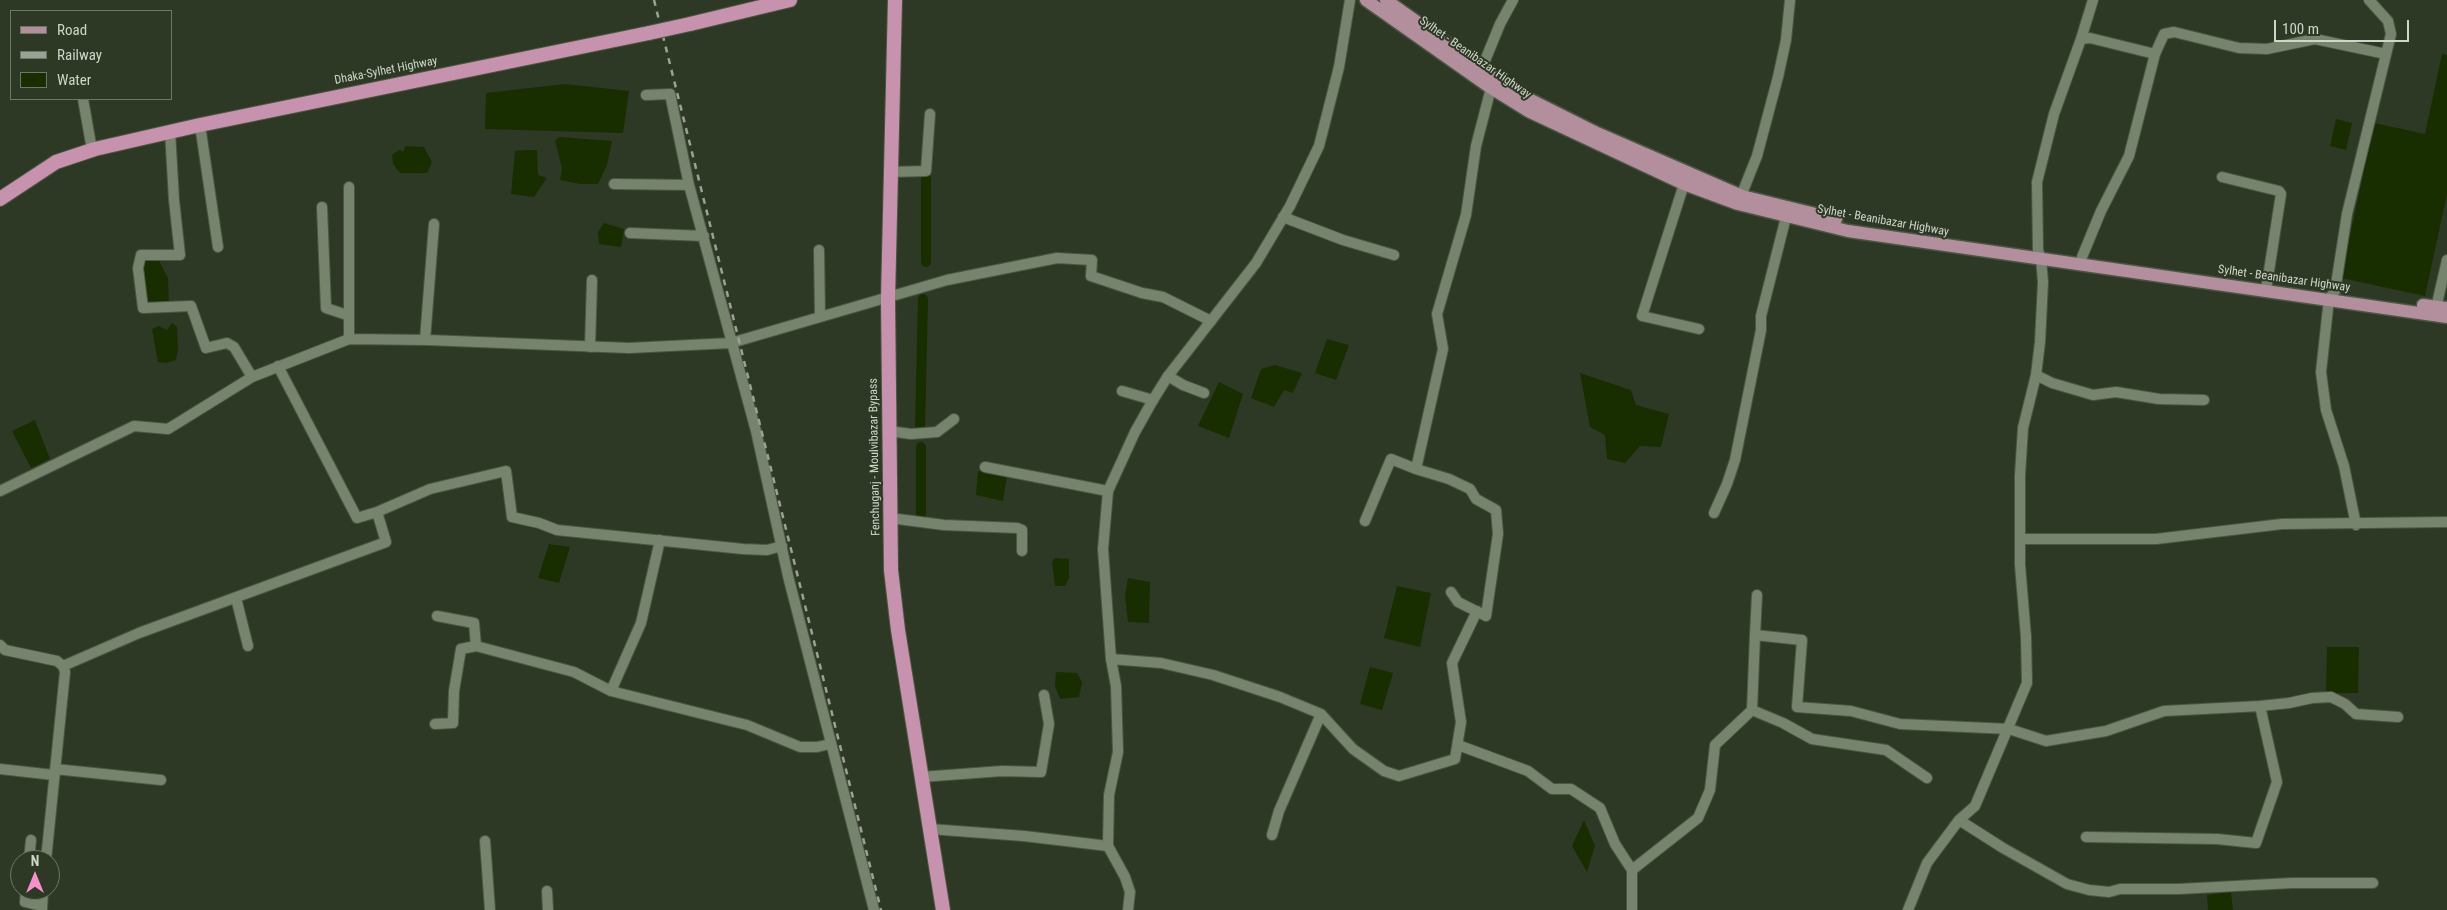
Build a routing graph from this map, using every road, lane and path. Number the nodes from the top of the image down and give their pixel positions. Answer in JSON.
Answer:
{"nodes":[{"id":1,"x":790,"y":0,"type":"edge"},
{"id":2,"x":1350,"y":0,"type":"edge"},
{"id":3,"x":1366,"y":0,"type":"edge"},
{"id":4,"x":1386,"y":0,"type":"edge"},
{"id":5,"x":1513,"y":0,"type":"edge"},
{"id":6,"x":1790,"y":0,"type":"edge"},
{"id":7,"x":2093,"y":0,"type":"edge"},
{"id":8,"x":2369,"y":0,"type":"edge"},
{"id":9,"x":897,"y":2,"type":"edge"},
{"id":10,"x":2082,"y":38,"type":"junction"},
{"id":11,"x":2155,"y":54,"type":"junction"},
{"id":12,"x":2386,"y":54,"type":"junction"},
{"id":13,"x":1482,"y":68,"type":"junction"},
{"id":14,"x":1491,"y":88,"type":"junction"},
{"id":15,"x":646,"y":95,"type":"dead end"},
{"id":16,"x":83,"y":100,"type":"edge"},
{"id":17,"x":930,"y":114,"type":"dead end"},
{"id":18,"x":200,"y":124,"type":"junction"},
{"id":19,"x":170,"y":132,"type":"junction"},
{"id":20,"x":92,"y":150,"type":"junction"},
{"id":21,"x":890,"y":172,"type":"junction"},
{"id":22,"x":2222,"y":177,"type":"dead end"},
{"id":23,"x":614,"y":184,"type":"dead end"},
{"id":24,"x":1684,"y":184,"type":"junction"},
{"id":25,"x":689,"y":185,"type":"junction"},
{"id":26,"x":349,"y":187,"type":"dead end"},
{"id":27,"x":0,"y":200,"type":"edge"},
{"id":28,"x":1740,"y":200,"type":"junction"},
{"id":29,"x":322,"y":207,"type":"dead end"},
{"id":30,"x":1283,"y":216,"type":"junction"},
{"id":31,"x":1786,"y":217,"type":"junction"},
{"id":32,"x":434,"y":224,"type":"dead end"},
{"id":33,"x":630,"y":233,"type":"dead end"},
{"id":34,"x":704,"y":236,"type":"junction"},
{"id":35,"x":218,"y":247,"type":"dead end"},
{"id":36,"x":819,"y":250,"type":"dead end"},
{"id":37,"x":2040,"y":254,"type":"junction"},
{"id":38,"x":1394,"y":255,"type":"dead end"},
{"id":39,"x":2082,"y":256,"type":"junction"},
{"id":40,"x":2447,"y":260,"type":"edge"},
{"id":41,"x":592,"y":280,"type":"dead end"},
{"id":42,"x":2266,"y":286,"type":"junction"},
{"id":43,"x":2332,"y":295,"type":"junction"},
{"id":44,"x":888,"y":298,"type":"junction"},
{"id":45,"x":2441,"y":312,"type":"edge"},
{"id":46,"x":348,"y":315,"type":"junction"},
{"id":47,"x":820,"y":316,"type":"junction"},
{"id":48,"x":1211,"y":321,"type":"junction"},
{"id":49,"x":1699,"y":329,"type":"dead end"},
{"id":50,"x":349,"y":339,"type":"junction"},
{"id":51,"x":425,"y":340,"type":"junction"},
{"id":52,"x":731,"y":343,"type":"junction"},
{"id":53,"x":590,"y":347,"type":"junction"},
{"id":54,"x":278,"y":366,"type":"junction"},
{"id":55,"x":2036,"y":375,"type":"junction"},
{"id":56,"x":1168,"y":376,"type":"junction"},
{"id":57,"x":252,"y":377,"type":"junction"},
{"id":58,"x":1122,"y":390,"type":"dead end"},
{"id":59,"x":1204,"y":393,"type":"dead end"},
{"id":60,"x":1153,"y":400,"type":"junction"},
{"id":61,"x":2204,"y":400,"type":"dead end"},
{"id":62,"x":954,"y":419,"type":"dead end"},
{"id":63,"x":889,"y":431,"type":"junction"},
{"id":64,"x":985,"y":467,"type":"dead end"},
{"id":65,"x":1416,"y":469,"type":"junction"},
{"id":66,"x":0,"y":490,"type":"edge"},
{"id":67,"x":1108,"y":491,"type":"junction"},
{"id":68,"x":377,"y":512,"type":"junction"},
{"id":69,"x":1714,"y":513,"type":"dead end"},
{"id":70,"x":890,"y":518,"type":"junction"},
{"id":71,"x":1365,"y":521,"type":"dead end"},
{"id":72,"x":2447,"y":522,"type":"edge"},
{"id":73,"x":2356,"y":525,"type":"junction"},
{"id":74,"x":660,"y":540,"type":"junction"},
{"id":75,"x":2020,"y":540,"type":"junction"},
{"id":76,"x":782,"y":546,"type":"junction"},
{"id":77,"x":1022,"y":550,"type":"dead end"},
{"id":78,"x":1451,"y":592,"type":"dead end"},
{"id":79,"x":1757,"y":595,"type":"dead end"},
{"id":80,"x":236,"y":598,"type":"junction"},
{"id":81,"x":1477,"y":611,"type":"junction"},
{"id":82,"x":437,"y":616,"type":"dead end"},
{"id":83,"x":1755,"y":635,"type":"junction"},
{"id":84,"x":0,"y":645,"type":"edge"},
{"id":85,"x":248,"y":646,"type":"dead end"},
{"id":86,"x":476,"y":646,"type":"junction"},
{"id":87,"x":1110,"y":659,"type":"junction"},
{"id":88,"x":63,"y":666,"type":"junction"},
{"id":89,"x":611,"y":691,"type":"junction"},
{"id":90,"x":1044,"y":695,"type":"dead end"},
{"id":91,"x":2260,"y":706,"type":"junction"},
{"id":92,"x":1752,"y":710,"type":"junction"},
{"id":93,"x":1322,"y":714,"type":"junction"},
{"id":94,"x":2398,"y":717,"type":"dead end"},
{"id":95,"x":434,"y":724,"type":"dead end"},
{"id":96,"x":2009,"y":729,"type":"junction"},
{"id":97,"x":830,"y":744,"type":"junction"},
{"id":98,"x":1458,"y":745,"type":"junction"},
{"id":99,"x":0,"y":769,"type":"edge"},
{"id":100,"x":55,"y":772,"type":"junction"},
{"id":101,"x":921,"y":777,"type":"junction"},
{"id":102,"x":1927,"y":778,"type":"dead end"},
{"id":103,"x":161,"y":780,"type":"dead end"},
{"id":104,"x":1959,"y":820,"type":"junction"},
{"id":105,"x":930,"y":829,"type":"junction"},
{"id":106,"x":1272,"y":835,"type":"dead end"},
{"id":107,"x":2086,"y":837,"type":"dead end"},
{"id":108,"x":31,"y":840,"type":"dead end"},
{"id":109,"x":485,"y":840,"type":"dead end"},
{"id":110,"x":1108,"y":846,"type":"junction"},
{"id":111,"x":30,"y":850,"type":"edge"},
{"id":112,"x":47,"y":850,"type":"edge"},
{"id":113,"x":1632,"y":870,"type":"junction"},
{"id":114,"x":2373,"y":883,"type":"dead end"},
{"id":115,"x":547,"y":890,"type":"dead end"},
{"id":116,"x":25,"y":900,"type":"edge"},
{"id":117,"x":42,"y":908,"type":"edge"},
{"id":118,"x":490,"y":910,"type":"edge"},
{"id":119,"x":548,"y":910,"type":"edge"},
{"id":120,"x":874,"y":910,"type":"edge"},
{"id":121,"x":944,"y":910,"type":"edge"},
{"id":122,"x":1128,"y":910,"type":"edge"},
{"id":123,"x":1632,"y":910,"type":"edge"},
{"id":124,"x":1908,"y":910,"type":"edge"}],
"edges":[{"from":1,"to":18,"type":"highway","name":"Dhaka-Sylhet Highway","bridge":true},
{"from":2,"to":30,"type":"street"},
{"from":3,"to":14,"type":"main road","name":"Sylhet - Beanibazar Highway"},
{"from":4,"to":13,"type":"main road","name":"Sylhet - Beanibazar Highway"},
{"from":5,"to":13,"type":"street"},
{"from":6,"to":28,"type":"street"},
{"from":7,"to":10,"type":"street"},
{"from":8,"to":12,"type":"street"},
{"from":9,"to":21,"type":"highway","name":"Fenchuganj - Moulvibazar Bypass"},
{"from":10,"to":11,"type":"street"},
{"from":10,"to":37,"type":"street"},
{"from":11,"to":12,"type":"street"},
{"from":11,"to":39,"type":"street"},
{"from":12,"to":43,"type":"street"},
{"from":13,"to":28,"type":"main road","name":"Sylhet - Beanibazar Highway"},
{"from":14,"to":24,"type":"main road","name":"Sylhet - Beanibazar Highway"},
{"from":14,"to":65,"type":"street"},
{"from":15,"to":25,"type":"street"},
{"from":16,"to":20,"type":"street"},
{"from":17,"to":21,"type":"street"},
{"from":18,"to":19,"type":"highway","name":"Dhaka-Sylhet Highway"},
{"from":18,"to":35,"type":"street"},
{"from":19,"to":20,"type":"highway","name":"Dhaka-Sylhet Highway"},
{"from":19,"to":57,"type":"street"},
{"from":20,"to":27,"type":"highway","name":"Dhaka-Sylhet Highway"},
{"from":21,"to":44,"type":"highway","name":"Fenchuganj - Moulvibazar Bypass"},
{"from":22,"to":42,"type":"street"},
{"from":23,"to":25,"type":"street"},
{"from":24,"to":28,"type":"main road","name":"Sylhet - Beanibazar Highway"},
{"from":24,"to":49,"type":"street"},
{"from":25,"to":34,"type":"street"},
{"from":26,"to":46,"type":"street"},
{"from":28,"to":31,"type":"main road","name":"Sylhet - Beanibazar Highway"},
{"from":28,"to":37,"type":"main road","name":"Sylhet - Beanibazar Highway"},
{"from":29,"to":46,"type":"street"},
{"from":30,"to":38,"type":"street"},
{"from":30,"to":48,"type":"street"},
{"from":31,"to":37,"type":"main road","name":"Sylhet - Beanibazar Highway"},
{"from":31,"to":69,"type":"street"},
{"from":32,"to":51,"type":"street"},
{"from":33,"to":34,"type":"street"},
{"from":34,"to":52,"type":"street"},
{"from":36,"to":47,"type":"street"},
{"from":37,"to":39,"type":"main road","name":"Sylhet - Beanibazar Highway"},
{"from":37,"to":42,"type":"main road","name":"Sylhet - Beanibazar Highway"},
{"from":37,"to":55,"type":"street"},
{"from":39,"to":42,"type":"main road","name":"Sylhet - Beanibazar Highway"},
{"from":40,"to":45,"type":"street"},
{"from":41,"to":53,"type":"street"},
{"from":42,"to":43,"type":"main road","name":"Sylhet - Beanibazar Highway"},
{"from":43,"to":45,"type":"main road","name":"Sylhet - Beanibazar Highway"},
{"from":43,"to":73,"type":"street"},
{"from":44,"to":47,"type":"street"},
{"from":44,"to":48,"type":"street"},
{"from":44,"to":63,"type":"highway","name":"Fenchuganj - Moulvibazar Bypass"},
{"from":46,"to":50,"type":"street"},
{"from":47,"to":52,"type":"street"},
{"from":48,"to":56,"type":"street"},
{"from":50,"to":51,"type":"street"},
{"from":50,"to":54,"type":"street"},
{"from":51,"to":53,"type":"street"},
{"from":52,"to":53,"type":"street"},
{"from":52,"to":76,"type":"street"},
{"from":54,"to":57,"type":"street"},
{"from":54,"to":68,"type":"street"},
{"from":55,"to":61,"type":"street"},
{"from":55,"to":75,"type":"street"},
{"from":56,"to":59,"type":"street"},
{"from":56,"to":60,"type":"street"},
{"from":57,"to":66,"type":"street"},
{"from":58,"to":60,"type":"street"},
{"from":60,"to":67,"type":"street"},
{"from":62,"to":63,"type":"street"},
{"from":63,"to":70,"type":"highway","name":"Fenchuganj - Moulvibazar Bypass"},
{"from":64,"to":67,"type":"street"},
{"from":65,"to":71,"type":"street"},
{"from":65,"to":81,"type":"street"},
{"from":67,"to":87,"type":"street"},
{"from":68,"to":74,"type":"street"},
{"from":68,"to":80,"type":"street"},
{"from":70,"to":77,"type":"street"},
{"from":70,"to":101,"type":"highway","name":"Fenchuganj - Moulvibazar Bypass"},
{"from":72,"to":73,"type":"street"},
{"from":73,"to":75,"type":"street"},
{"from":74,"to":76,"type":"street"},
{"from":74,"to":89,"type":"street"},
{"from":75,"to":96,"type":"street"},
{"from":76,"to":97,"type":"street"},
{"from":78,"to":81,"type":"street"},
{"from":79,"to":83,"type":"street"},
{"from":80,"to":85,"type":"street"},
{"from":80,"to":88,"type":"street"},
{"from":81,"to":98,"type":"street"},
{"from":82,"to":86,"type":"street"},
{"from":83,"to":92,"type":"street"},
{"from":83,"to":96,"type":"street"},
{"from":84,"to":88,"type":"street"},
{"from":86,"to":89,"type":"street"},
{"from":86,"to":95,"type":"street"},
{"from":87,"to":93,"type":"street"},
{"from":87,"to":110,"type":"street"},
{"from":88,"to":100,"type":"street"},
{"from":89,"to":97,"type":"street"},
{"from":90,"to":101,"type":"street"},
{"from":91,"to":94,"type":"street"},
{"from":91,"to":96,"type":"street"},
{"from":91,"to":107,"type":"street"},
{"from":92,"to":102,"type":"street"},
{"from":92,"to":113,"type":"street"},
{"from":93,"to":98,"type":"street"},
{"from":93,"to":106,"type":"street"},
{"from":96,"to":104,"type":"street"},
{"from":97,"to":120,"type":"street"},
{"from":98,"to":113,"type":"street"},
{"from":99,"to":100,"type":"street"},
{"from":100,"to":103,"type":"street"},
{"from":100,"to":112,"type":"street"},
{"from":101,"to":105,"type":"highway","name":"Fenchuganj - Moulvibazar Bypass"},
{"from":104,"to":114,"type":"street"},
{"from":104,"to":124,"type":"street"},
{"from":105,"to":110,"type":"street"},
{"from":105,"to":121,"type":"highway","name":"Fenchuganj - Moulvibazar Bypass"},
{"from":108,"to":111,"type":"street"},
{"from":109,"to":118,"type":"street"},
{"from":110,"to":122,"type":"street"},
{"from":113,"to":123,"type":"street"},
{"from":115,"to":119,"type":"street"},
{"from":116,"to":117,"type":"street"}]}
